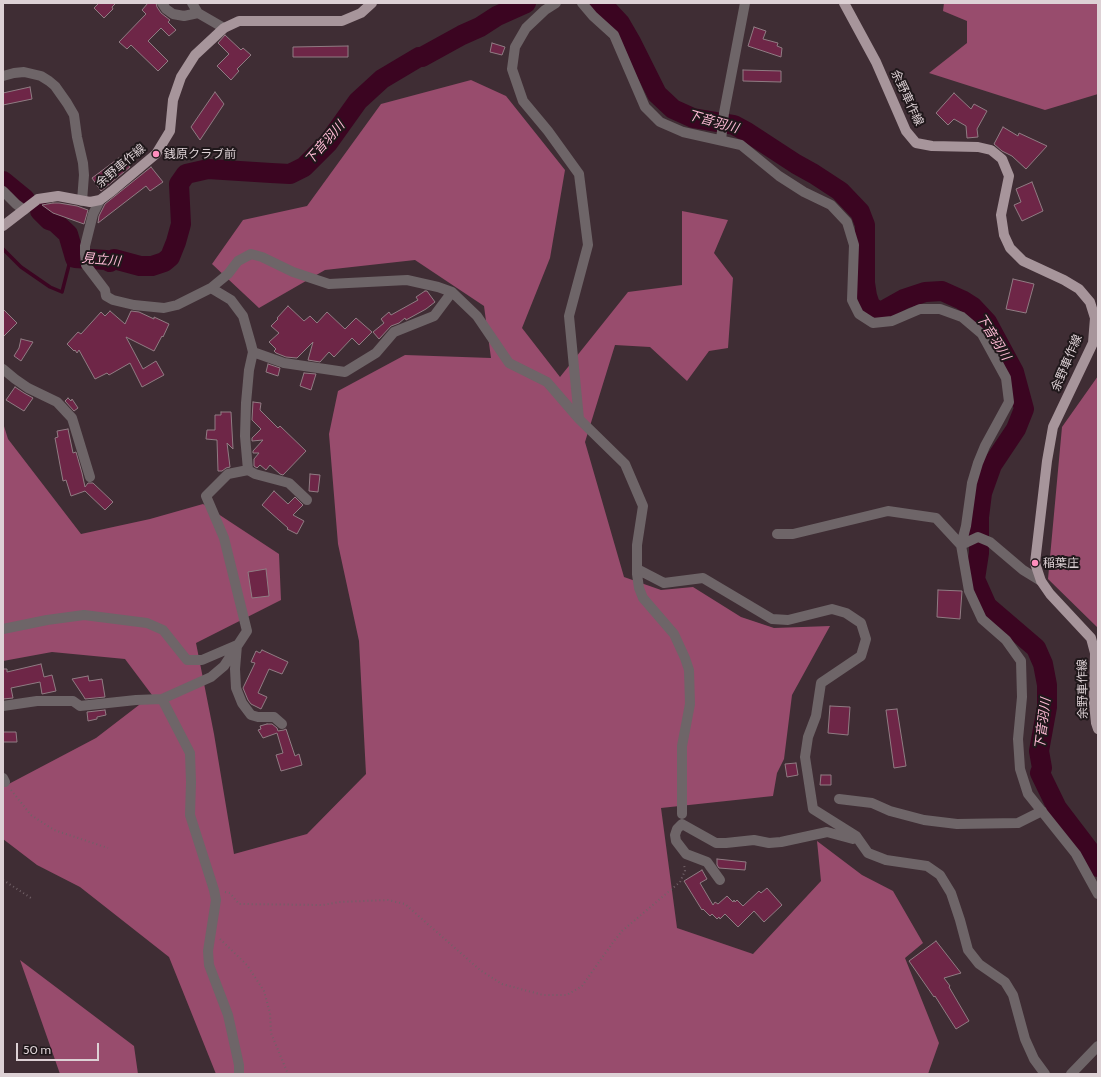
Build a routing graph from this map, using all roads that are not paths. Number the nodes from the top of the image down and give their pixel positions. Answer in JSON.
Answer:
{"nodes":[{"id":1,"x":162,"y":3,"type":"edge"},
{"id":2,"x":192,"y":3,"type":"edge"},
{"id":3,"x":372,"y":3,"type":"edge"},
{"id":4,"x":556,"y":3,"type":"edge"},
{"id":5,"x":582,"y":3,"type":"edge"},
{"id":6,"x":745,"y":3,"type":"edge"},
{"id":7,"x":844,"y":3,"type":"edge"},
{"id":8,"x":198,"y":13,"type":"junction"},
{"id":9,"x":224,"y":28,"type":"junction"},
{"id":10,"x":3,"y":76,"type":"edge"},
{"id":11,"x":720,"y":140,"type":"junction"},
{"id":12,"x":3,"y":191,"type":"edge"},
{"id":13,"x":100,"y":200,"type":"junction"},
{"id":14,"x":82,"y":201,"type":"junction"},
{"id":15,"x":24,"y":210,"type":"junction"},
{"id":16,"x":3,"y":226,"type":"edge"},
{"id":17,"x":211,"y":288,"type":"junction"},
{"id":18,"x":452,"y":292,"type":"junction"},
{"id":19,"x":253,"y":352,"type":"junction"},
{"id":20,"x":3,"y":369,"type":"edge"},
{"id":21,"x":580,"y":419,"type":"junction"},
{"id":22,"x":248,"y":470,"type":"junction"},
{"id":23,"x":90,"y":477,"type":"dead end"},
{"id":24,"x":307,"y":500,"type":"dead end"},
{"id":25,"x":777,"y":534,"type":"dead end"},
{"id":26,"x":961,"y":545,"type":"junction"},
{"id":27,"x":637,"y":569,"type":"junction"},
{"id":28,"x":1041,"y":581,"type":"junction"},
{"id":29,"x":3,"y":629,"type":"edge"},
{"id":30,"x":237,"y":645,"type":"junction"},
{"id":31,"x":162,"y":699,"type":"junction"},
{"id":32,"x":3,"y":706,"type":"edge"},
{"id":33,"x":282,"y":724,"type":"dead end"},
{"id":34,"x":1098,"y":729,"type":"edge"},
{"id":35,"x":840,"y":799,"type":"dead end"},
{"id":36,"x":1042,"y":811,"type":"junction"},
{"id":37,"x":682,"y":814,"type":"dead end"},
{"id":38,"x":859,"y":841,"type":"junction"},
{"id":39,"x":720,"y":880,"type":"dead end"},
{"id":40,"x":1098,"y":894,"type":"edge"},
{"id":41,"x":1098,"y":1046,"type":"edge"},
{"id":42,"x":239,"y":1074,"type":"edge"},
{"id":43,"x":1044,"y":1074,"type":"edge"},
{"id":44,"x":1071,"y":1074,"type":"edge"}],
"edges":[{"from":1,"to":8,"type":"street"},
{"from":2,"to":8,"type":"street"},
{"from":3,"to":9,"type":"main road","name":"余野車作線"},
{"from":4,"to":21,"type":"street"},
{"from":5,"to":11,"type":"street"},
{"from":6,"to":11,"type":"street"},
{"from":7,"to":28,"type":"main road","name":"余野車作線"},
{"from":8,"to":9,"type":"street"},
{"from":9,"to":13,"type":"main road","name":"余野車作線"},
{"from":10,"to":14,"type":"street"},
{"from":11,"to":26,"type":"street"},
{"from":12,"to":15,"type":"street"},
{"from":13,"to":14,"type":"main road","name":"余野車作線"},
{"from":13,"to":17,"type":"street"},
{"from":14,"to":15,"type":"main road","name":"余野車作線"},
{"from":15,"to":16,"type":"main road","name":"余野車作線"},
{"from":17,"to":18,"type":"street"},
{"from":17,"to":19,"type":"street"},
{"from":18,"to":19,"type":"street"},
{"from":18,"to":21,"type":"street"},
{"from":19,"to":22,"type":"street"},
{"from":20,"to":23,"type":"street"},
{"from":21,"to":27,"type":"street"},
{"from":22,"to":24,"type":"street"},
{"from":22,"to":30,"type":"street"},
{"from":25,"to":26,"type":"street"},
{"from":26,"to":28,"type":"street"},
{"from":26,"to":36,"type":"street"},
{"from":27,"to":37,"type":"street"},
{"from":27,"to":38,"type":"street"},
{"from":28,"to":34,"type":"main road","name":"余野車作線"},
{"from":29,"to":30,"type":"street"},
{"from":30,"to":31,"type":"street"},
{"from":30,"to":33,"type":"street"},
{"from":31,"to":32,"type":"street"},
{"from":31,"to":42,"type":"street"},
{"from":35,"to":36,"type":"street"},
{"from":36,"to":40,"type":"street"},
{"from":38,"to":39,"type":"street"},
{"from":38,"to":43,"type":"street"},
{"from":41,"to":44,"type":"street"}]}
